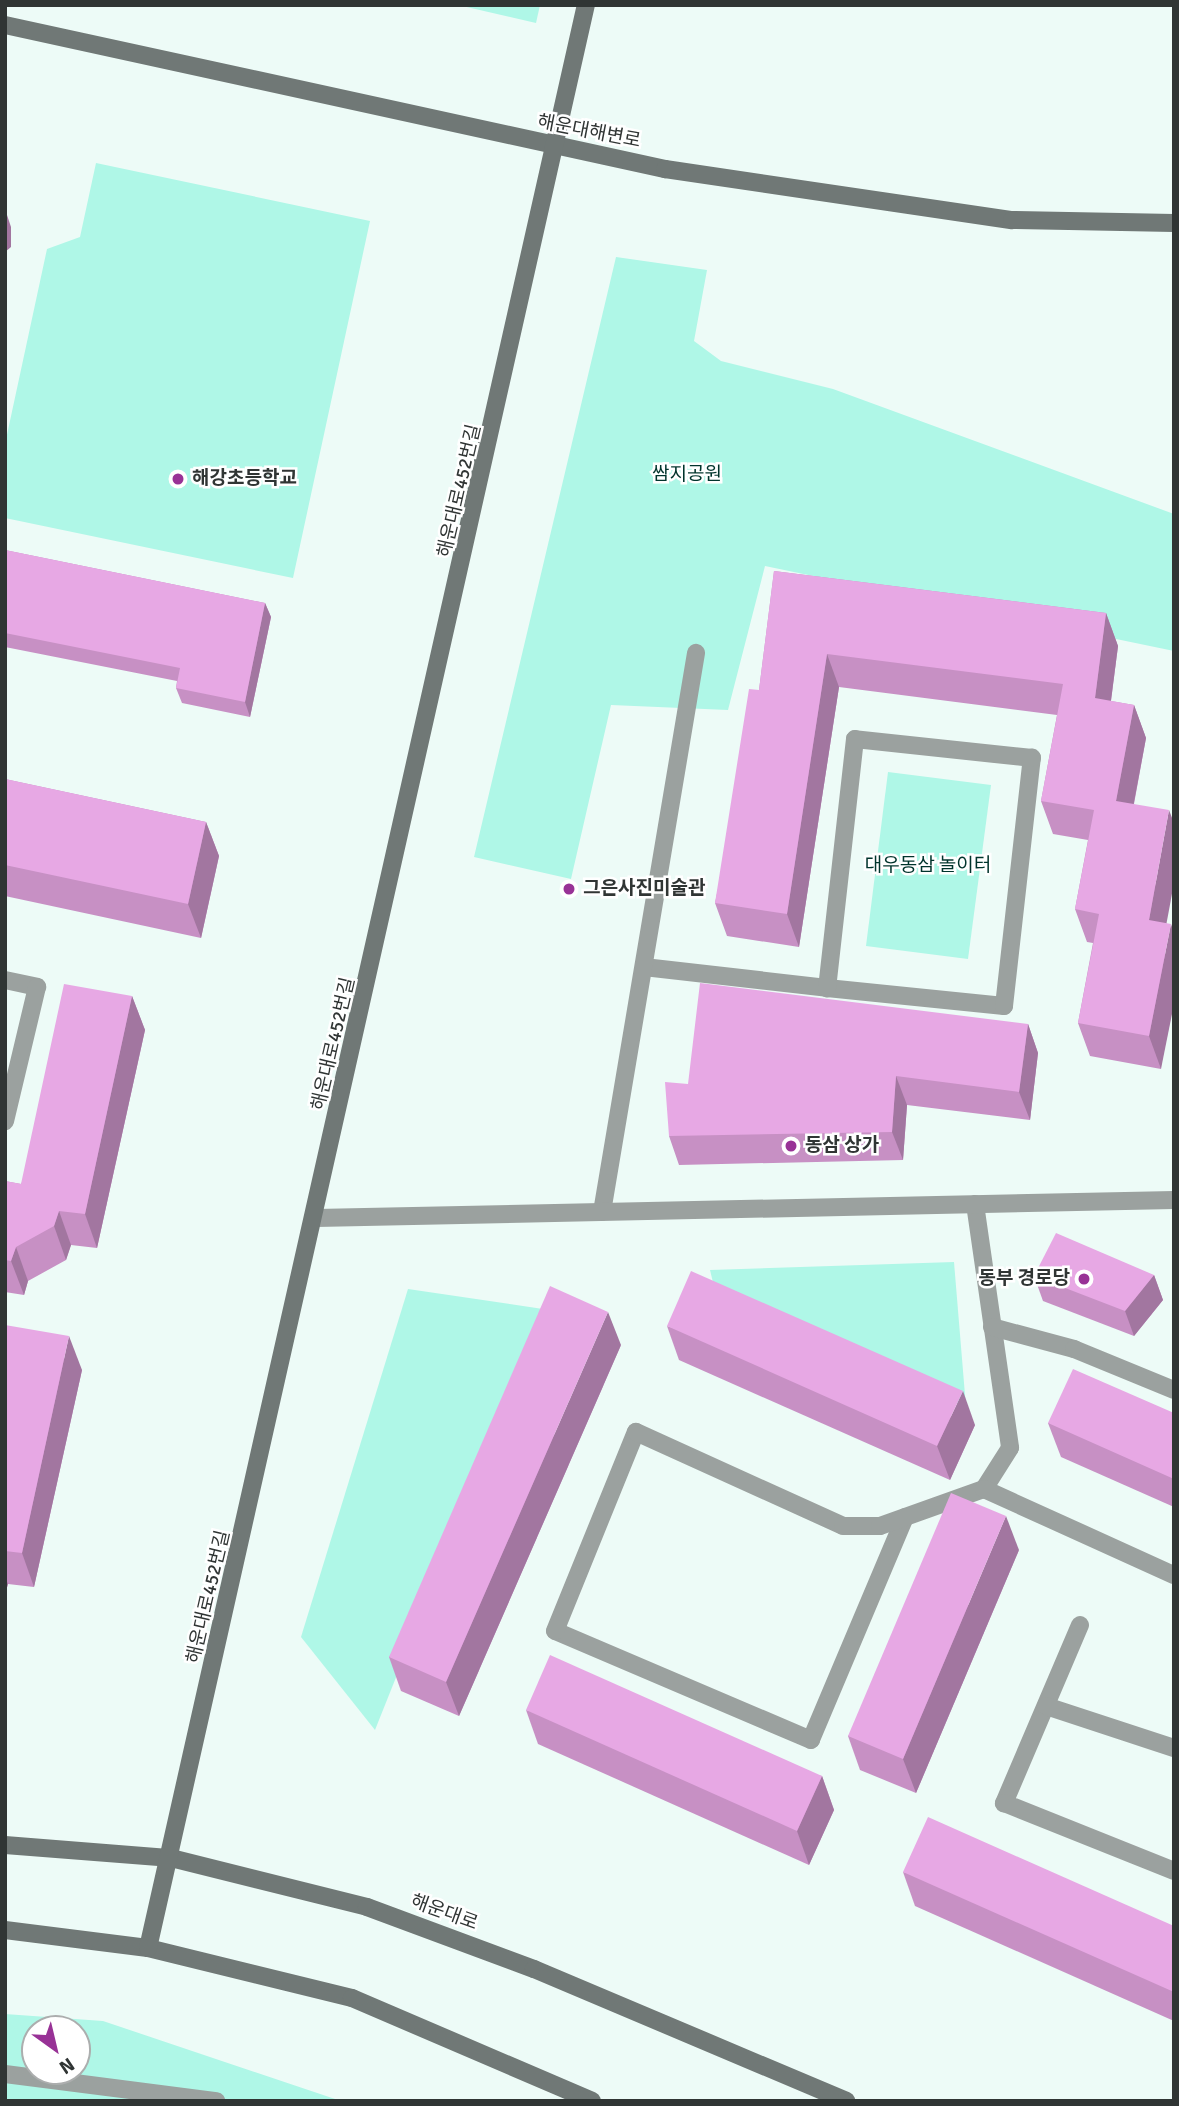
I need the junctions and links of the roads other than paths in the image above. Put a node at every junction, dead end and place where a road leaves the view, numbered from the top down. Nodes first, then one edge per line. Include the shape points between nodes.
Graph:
1 (586, 5) edge
2 (5, 25) edge
3 (558, 148) junction
4 (1174, 223) edge
5 (696, 653) dead end
6 (644, 967) junction
7 (5, 980) edge
8 (827, 988) junction
9 (5, 1121) edge
10 (1174, 1200) edge
11 (975, 1204) junction
12 (602, 1212) junction
13 (316, 1219) junction
14 (992, 1326) junction
15 (1174, 1390) edge
16 (984, 1489) junction
17 (905, 1517) dead end
18 (1174, 1575) edge
19 (1080, 1626) dead end
20 (1046, 1706) junction
21 (1174, 1748) edge
22 (5, 1845) edge
23 (172, 1858) junction
24 (1174, 1871) edge
25 (5, 1930) edge
26 (148, 1948) junction
27 (5, 2074) edge
28 (216, 2101) edge
29 (592, 2101) edge
30 (846, 2101) edge

1 - 3 main road, 해운대로452번길
2 - 3 main road, 해운대해변로
3 - 4 main road, 해운대해변로 via 1012,219
3 - 13 main road, 해운대로452번길
5 - 6 street
6 - 8 street
6 - 12 street
7 - 9 street via 37,987
8 - 8 street via 1004,1006 1032,758 855,738
10 - 11 street
11 - 12 street
11 - 14 street
12 - 13 street
13 - 23 main road, 해운대로452번길
14 - 15 street via 1074,1349
14 - 16 street via 1010,1448
16 - 17 street via 880,1526 843,1525 636,1432 555,1631 811,1740
16 - 18 street
19 - 20 street
20 - 21 street
20 - 24 street via 1004,1803
22 - 23 main road, 해운대로
23 - 26 main road, 해운대로452번길
23 - 30 main road, 해운대로 via 367,1907 534,1969
25 - 26 main road
26 - 29 main road via 352,1998
27 - 28 street

